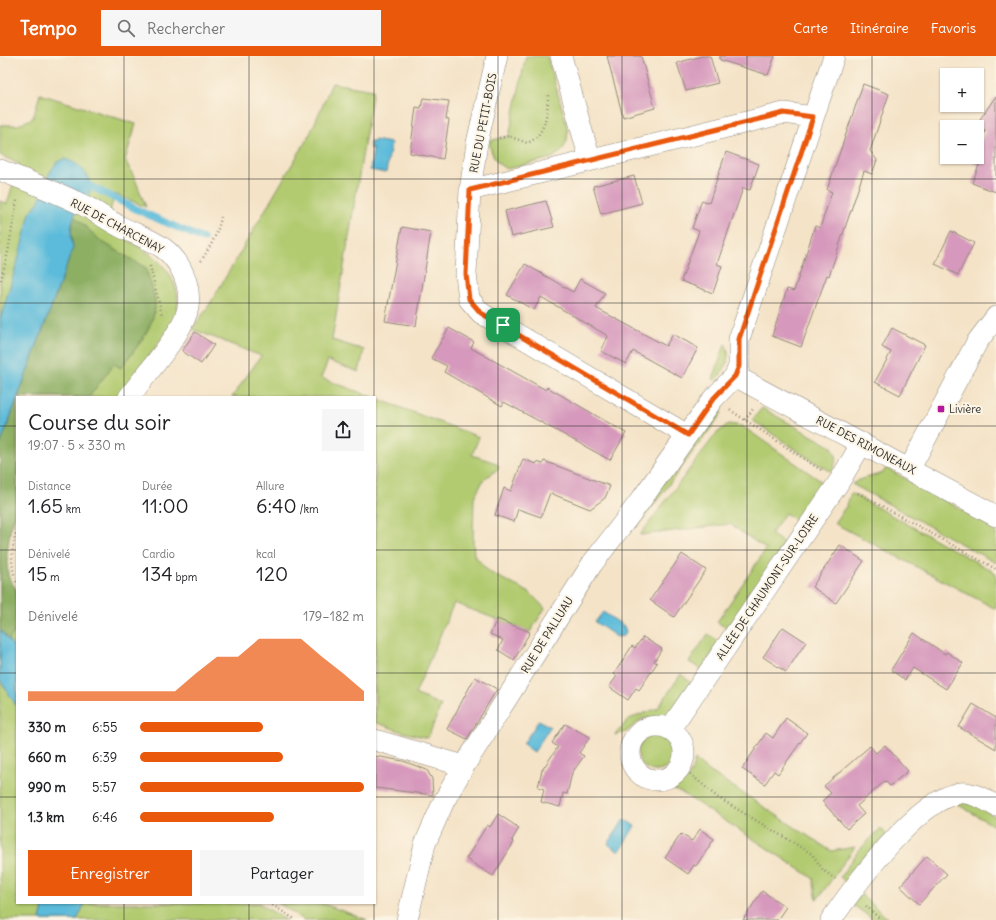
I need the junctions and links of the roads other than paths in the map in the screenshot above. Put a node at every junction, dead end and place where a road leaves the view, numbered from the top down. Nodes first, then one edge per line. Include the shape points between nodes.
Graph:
1 (497, 56) edge
2 (561, 56) edge
3 (834, 56) edge
4 (813, 117) junction
5 (590, 160) junction
6 (0, 170) edge
7 (470, 190) junction
8 (996, 317) edge
9 (735, 376) junction
10 (130, 396) edge
11 (688, 435) junction
12 (862, 443) junction
13 (910, 468) junction
14 (996, 516) edge
15 (670, 729) junction
16 (376, 740) edge
17 (464, 766) junction
18 (996, 806) edge
19 (407, 920) edge
20 (831, 920) edge

1 - 7 street, RUE DU PETIT-BOIS via 477,143
2 - 5 street
3 - 4 street
4 - 5 street via 784,113
4 - 9 street via 739,339 739,366
5 - 7 street
6 - 10 street, RUE DE CHARCENAY via 88,208 170,254 178,265 187,283 187,312 178,332
7 - 11 street, RUE DU PETIT-BOIS via 466,274 469,299 481,313
8 - 13 street via 977,342
9 - 11 street, RUE DE PALLUAU via 713,399
9 - 12 street, RUE DES RIMONEAUX
11 - 17 street, RUE DE PALLUAU via 592,564
12 - 13 street, RUE DES RIMONEAUX
12 - 15 street, ALLÉE DE CHAUMONT-SUR-LOIRE
13 - 14 street, RUE DES RIMONEAUX
15 - 15 street via 676,734 684,750 681,766 669,778 660,780 652,780 637,772 630,757 632,740 641,731 653,726
16 - 17 street
17 - 19 street, RUE DE PALLUAU via 425,844
18 - 20 street via 982,798 961,792 934,802 864,873

